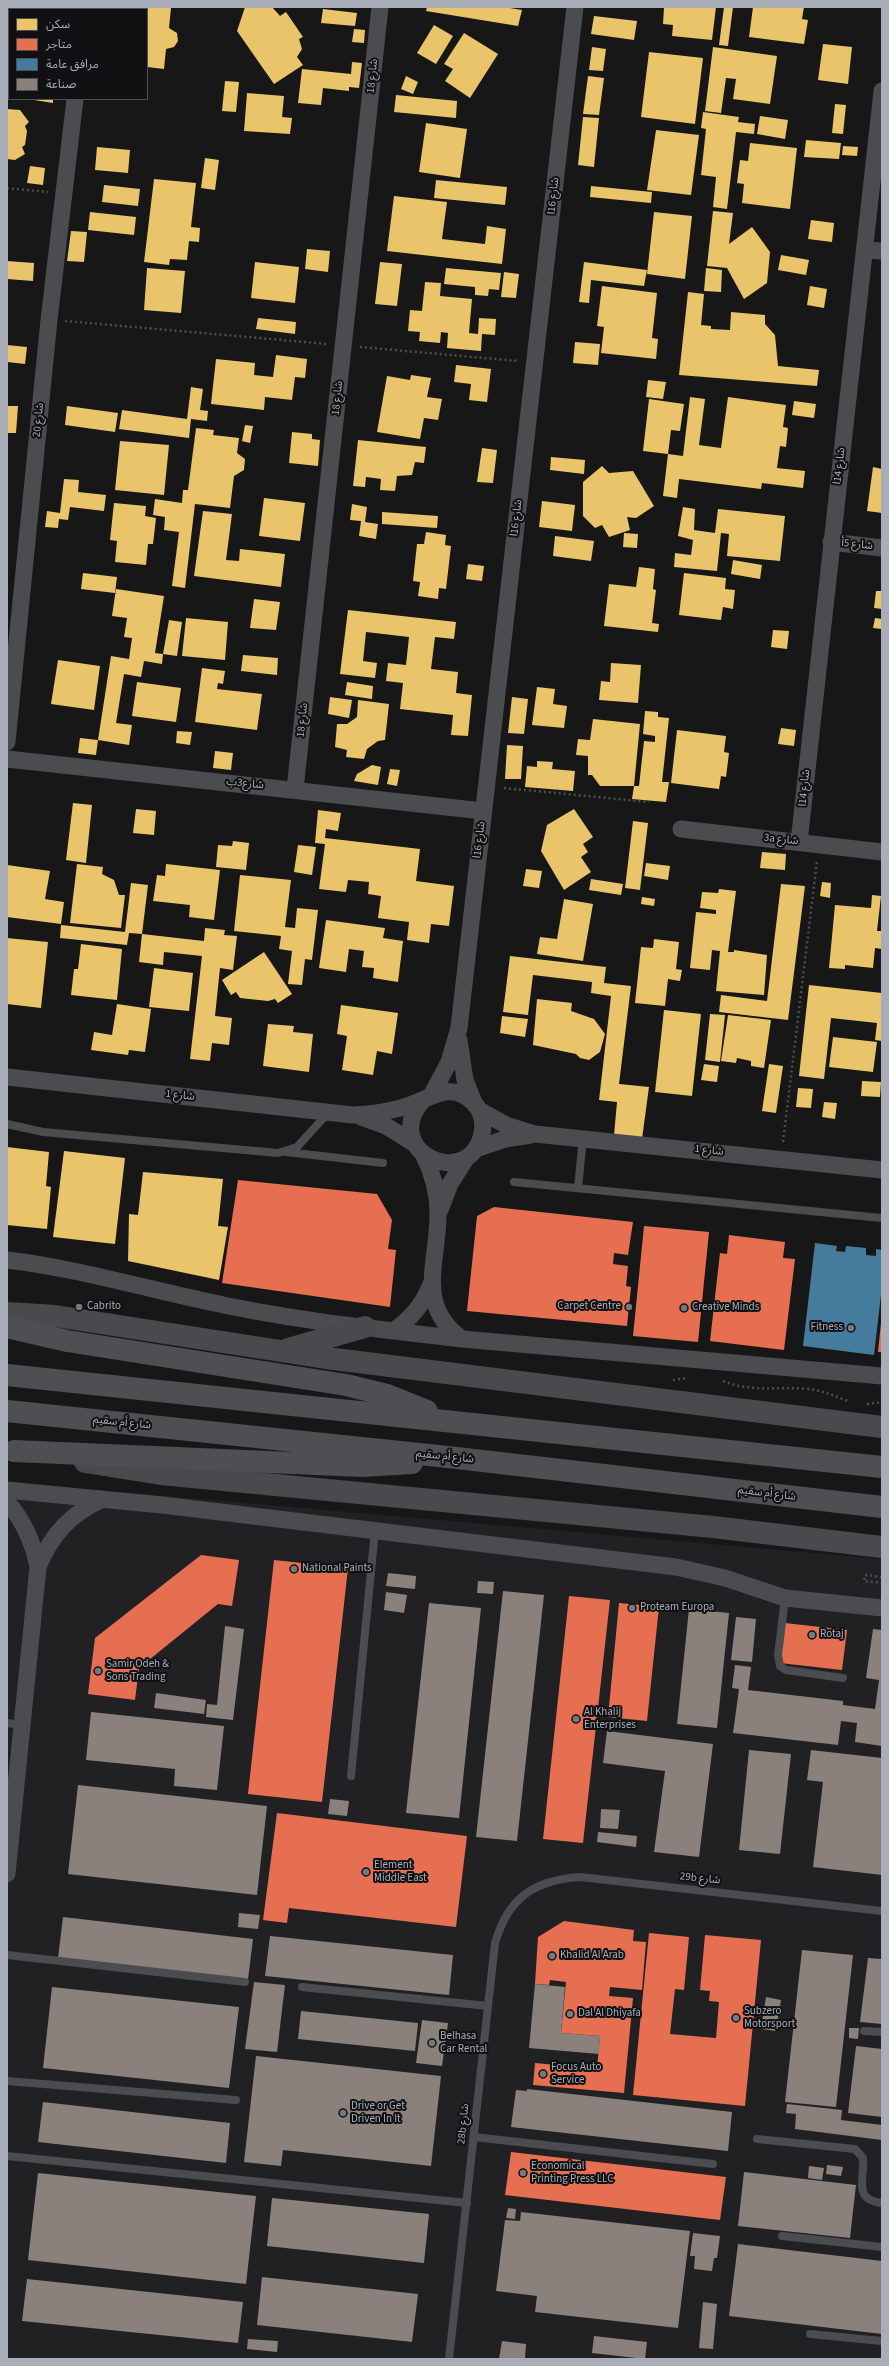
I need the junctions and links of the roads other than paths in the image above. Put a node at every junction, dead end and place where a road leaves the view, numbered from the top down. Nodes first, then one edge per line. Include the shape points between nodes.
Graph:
1 (380, 7) edge
2 (575, 7) edge
3 (882, 91) edge
4 (75, 100) edge
5 (865, 250) junction
6 (882, 252) edge
7 (831, 542) junction
8 (882, 548) edge
9 (7, 742) edge
10 (7, 759) edge
11 (295, 789) junction
12 (484, 811) junction
13 (680, 829) dead end
14 (799, 842) junction
15 (882, 852) edge
16 (458, 1028) junction
17 (7, 1077) edge
18 (428, 1097) junction
19 (477, 1107) junction
20 (328, 1113) junction
21 (353, 1115) junction
22 (7, 1124) edge
23 (535, 1134) junction
24 (584, 1139) junction
25 (419, 1149) junction
26 (285, 1152) junction
27 (471, 1153) junction
28 (383, 1163) dead end
29 (882, 1170) edge
30 (514, 1182) dead end
31 (578, 1187) junction
32 (438, 1214) junction
33 (882, 1218) edge
34 (7, 1260) edge
35 (431, 1284) junction
36 (7, 1313) edge
37 (7, 1327) edge
38 (366, 1327) junction
39 (393, 1331) junction
40 (462, 1339) junction
41 (281, 1351) junction
42 (7, 1375) edge
43 (882, 1376) edge
44 (7, 1411) edge
45 (445, 1420) junction
46 (882, 1427) edge
47 (10, 1450) edge
48 (448, 1457) junction
49 (882, 1467) edge
50 (7, 1490) edge
51 (103, 1499) junction
52 (7, 1502) edge
53 (882, 1507) edge
54 (375, 1530) junction
55 (882, 1547) edge
56 (38, 1567) junction
57 (785, 1598) junction
58 (882, 1608) edge
59 (843, 1678) dead end
60 (14, 1724) edge
61 (351, 1776) dead end
62 (7, 1874) edge
63 (520, 1898) joint
64 (882, 1911) edge
65 (7, 1955) edge
66 (245, 1982) dead end
67 (302, 1987) dead end
68 (488, 2006) junction
69 (864, 2030) dead end
70 (882, 2032) edge
71 (7, 2081) edge
72 (236, 2100) dead end
73 (474, 2137) junction
74 (757, 2139) dead end
75 (7, 2156) edge
76 (713, 2164) dead end
77 (467, 2203) junction
78 (882, 2204) edge
79 (782, 2236) dead end
80 (882, 2247) edge
81 (810, 2334) dead end
82 (882, 2341) edge
83 (449, 2359) edge

1 - 11 street, شارع 18
2 - 12 street, شارع 16ا
3 - 5 street, شارع 14ا
4 - 9 street, شارع 20 via 49,320
5 - 6 street
5 - 7 street, شارع 14ا
7 - 8 street, شارع 5أ
7 - 14 street, شارع 14ا
10 - 11 street, شارع3ب
11 - 12 street, شارع3ب
12 - 16 street, شارع 16ا
13 - 14 street, 3a شارع
14 - 15 street, 3a شارع
16 - 18 street, شارع 16ا via 445,1074
16 - 19 street, شارع 16ا via 462,1066
17 - 20 street, شارع 1
18 - 19 street via 444,1091 455,1092 466,1097
18 - 21 street, شارع 1 via 390,1111
18 - 25 street via 413,1115 411,1130
19 - 23 street, شارع 1 via 506,1125
19 - 27 street via 483,1130
20 - 21 street, شارع 1
20 - 26 lane via 301,1143
21 - 25 street, شارع 1 via 386,1126
22 - 26 lane via 43,1132
23 - 24 street, شارع 1
23 - 27 street, شارع 1 via 505,1139
24 - 29 street, شارع 1
24 - 31 lane
25 - 27 street via 432,1160 444,1163 456,1162
25 - 32 street via 436,1189
26 - 28 lane
27 - 32 street via 450,1184
30 - 31 lane
31 - 33 lane
32 - 35 street
34 - 38 street via 101,1275 233,1307
35 - 39 street via 420,1306
35 - 40 street via 442,1319
36 - 41 main road via 56,1316
37 - 45 main road via 67,1341 353,1387 387,1395
38 - 39 street
38 - 41 main road
39 - 40 street
40 - 43 street
41 - 46 main road
42 - 45 main road
44 - 48 main road, شارع أم سقيم
45 - 49 main road
47 - 48 main road via 362,1466 391,1465
47 - 55 main road via 161,1474 697,1526
48 - 53 main road, شارع أم سقيم
50 - 51 street
51 - 54 street
51 - 56 street via 90,1504 68,1521 50,1542
52 - 56 street via 30,1537
54 - 57 street via 676,1567 725,1578
54 - 61 lane
56 - 60 street
57 - 58 street
57 - 59 lane via 778,1655 780,1666 786,1670
60 - 62 street
63 - 64 lane, 29b شارع via 537,1886 557,1878 580,1877
63 - 68 lane, 28b شارع via 508,1912 499,1929
65 - 66 lane
67 - 68 lane
68 - 73 lane, 28b شارع
69 - 70 lane
71 - 72 lane
73 - 76 lane
73 - 77 lane, 28b شارع
74 - 78 lane via 855,2149 863,2158 864,2196
75 - 77 lane
77 - 83 lane, 28b شارع
79 - 80 lane
81 - 82 lane

